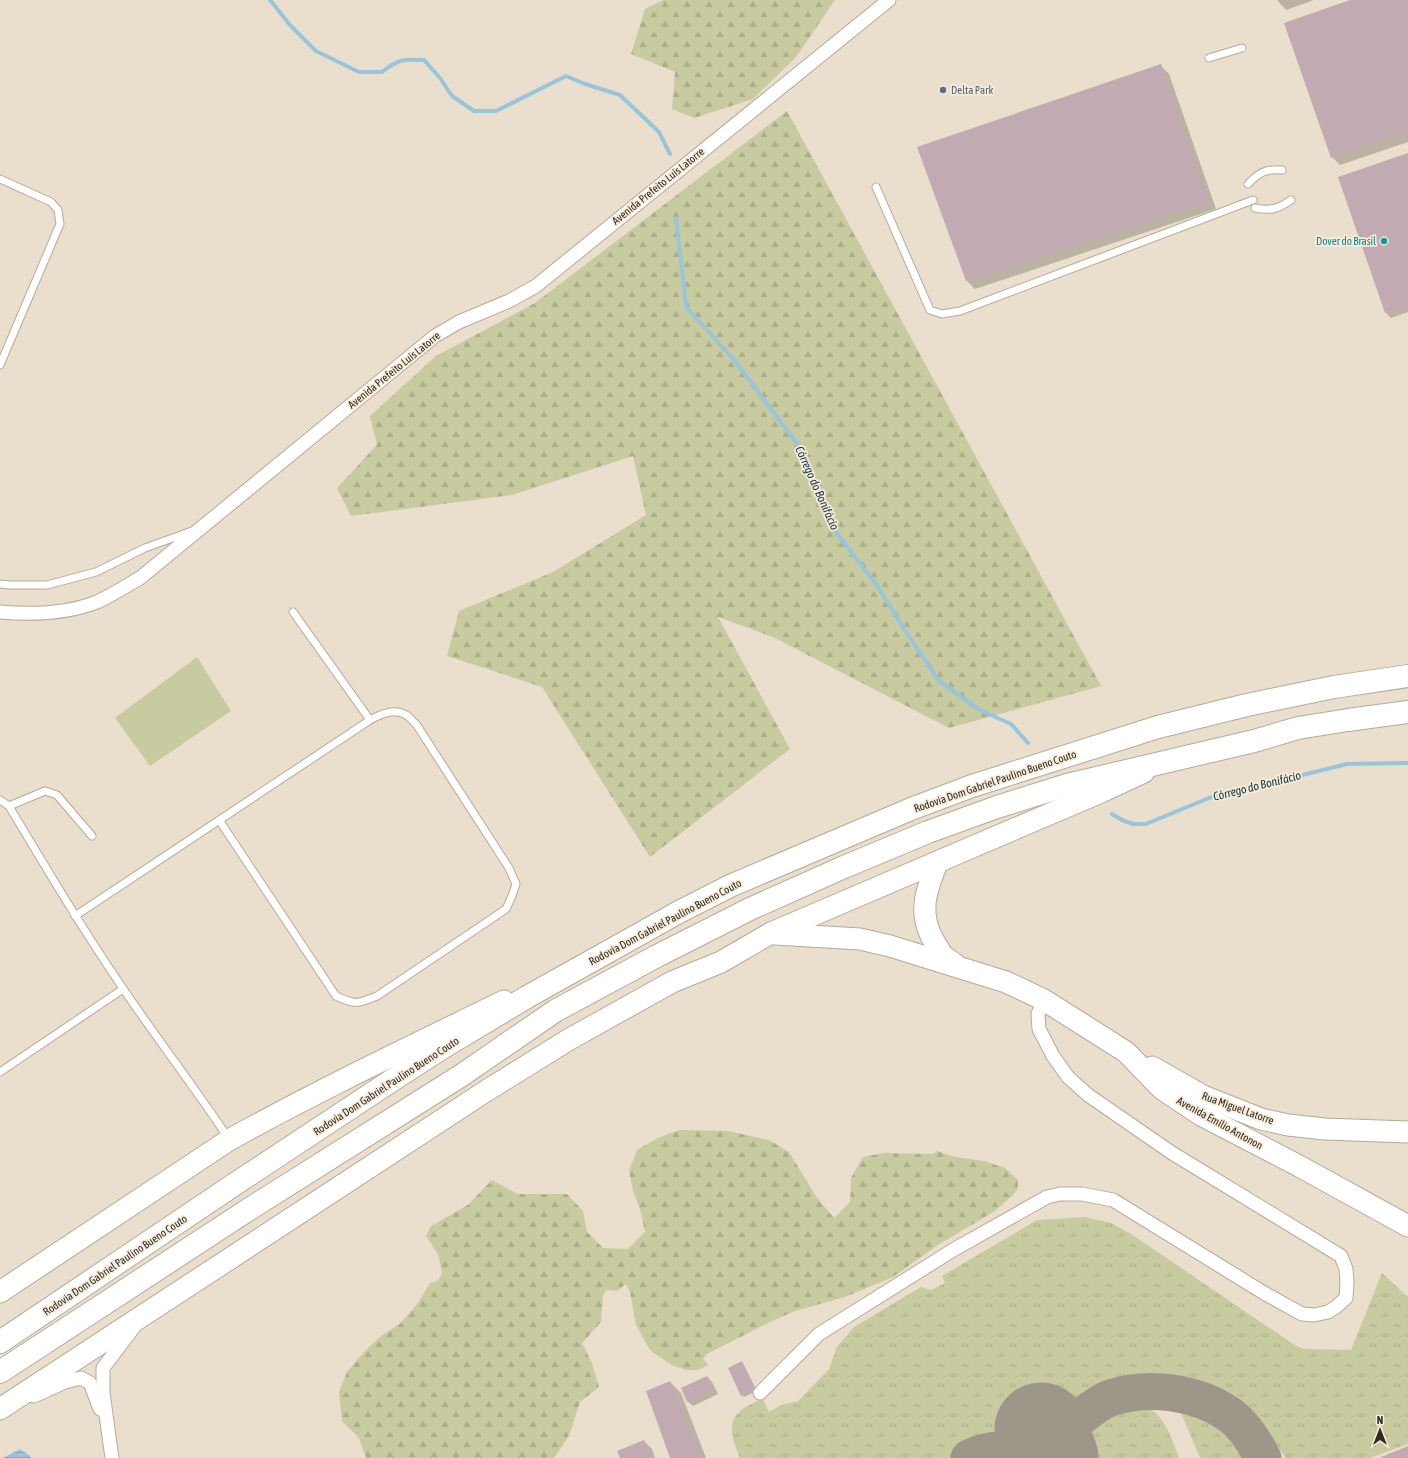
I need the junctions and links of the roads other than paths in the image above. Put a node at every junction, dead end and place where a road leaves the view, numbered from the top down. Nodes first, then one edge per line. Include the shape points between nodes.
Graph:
1 (889, 0) edge
2 (1242, 48) dead end
3 (1209, 58) dead end
4 (1282, 170) dead end
5 (0, 179) edge
6 (1248, 184) dead end
7 (876, 187) dead end
8 (1253, 200) dead end
9 (1291, 200) dead end
10 (1255, 208) dead end
11 (0, 365) edge
12 (203, 527) junction
13 (0, 584) edge
14 (0, 612) edge
15 (293, 612) dead end
16 (1408, 661) edge
17 (1408, 676) edge
18 (1408, 712) edge
19 (370, 720) junction
20 (1164, 762) junction
21 (972, 786) junction
22 (0, 800) edge
23 (9, 806) junction
24 (219, 820) junction
25 (92, 836) dead end
26 (937, 863) junction
27 (75, 916) junction
28 (771, 933) junction
29 (610, 950) junction
30 (956, 966) junction
31 (123, 989) junction
32 (1044, 1000) junction
33 (1126, 1052) junction
34 (0, 1072) edge
35 (1408, 1132) edge
36 (229, 1140) junction
37 (1408, 1226) edge
38 (0, 1292) edge
39 (145, 1314) junction
40 (0, 1342) edge
41 (0, 1372) edge
42 (760, 1393) dead end
43 (0, 1410) edge
44 (108, 1431) junction
45 (112, 1458) edge

1 - 12 street, Avenida Prefeito Luís Latorre via 536,286 435,336
2 - 3 lane
4 - 6 lane via 1270,169 1256,175
5 - 11 lane via 51,202 58,210 60,224
7 - 8 lane via 930,310 942,314 960,311
9 - 10 lane via 1281,207 1269,210
12 - 13 lane via 145,548 96,572 48,584
12 - 14 street, Avenida Prefeito Luís Latorre via 140,578 96,602 47,614
15 - 19 lane
16 - 21 highway via 1323,676 1150,719 1051,754
17 - 21 highway, Rodovia Dom Gabriel Paulino Bueno Couto via 1334,687 1158,727
18 - 20 highway via 1298,728
19 - 24 lane
19 - 24 lane via 393,712 406,715 416,724 509,868 516,884 506,909 377,996 361,1003 349,1002 336,996
20 - 26 main road
20 - 41 highway via 1067,785 928,832 757,906 657,956 555,1011 462,1075 251,1208
21 - 29 highway, Rodovia Dom Gabriel Paulino Bueno Couto via 911,809 730,886
22 - 23 lane
23 - 25 lane via 45,791 57,795
23 - 27 lane
24 - 27 lane
26 - 28 main road
26 - 30 main road via 925,899 924,912 931,937 941,953
27 - 31 lane
28 - 30 main road, Avenida Emílio Antonon via 860,939
28 - 39 main road via 721,962 672,982 568,1040
29 - 36 main road via 360,1072
29 - 40 highway, Rodovia Dom Gabriel Paulino Bueno Couto via 527,997 397,1077
30 - 32 main road, Avenida Emílio Antonon via 1006,982
31 - 34 lane
31 - 36 lane
32 - 33 main road, Avenida Emílio Antonon
32 - 42 street via 1038,1014 1039,1029 1053,1056 1068,1076 1088,1095 1172,1153 1341,1256 1346,1269 1346,1298 1328,1312 1302,1314 1113,1200 1082,1194 1060,1194 1047,1197 954,1250 819,1334
33 - 35 main road, Rua Miguel Latorre via 1203,1096 1261,1119 1325,1129
33 - 37 main road, Avenida Emílio Antonon via 1162,1089 1201,1114
36 - 38 main road
39 - 43 main road
39 - 44 street via 103,1368
43 - 44 street via 65,1382 81,1378 90,1384
44 - 45 street

